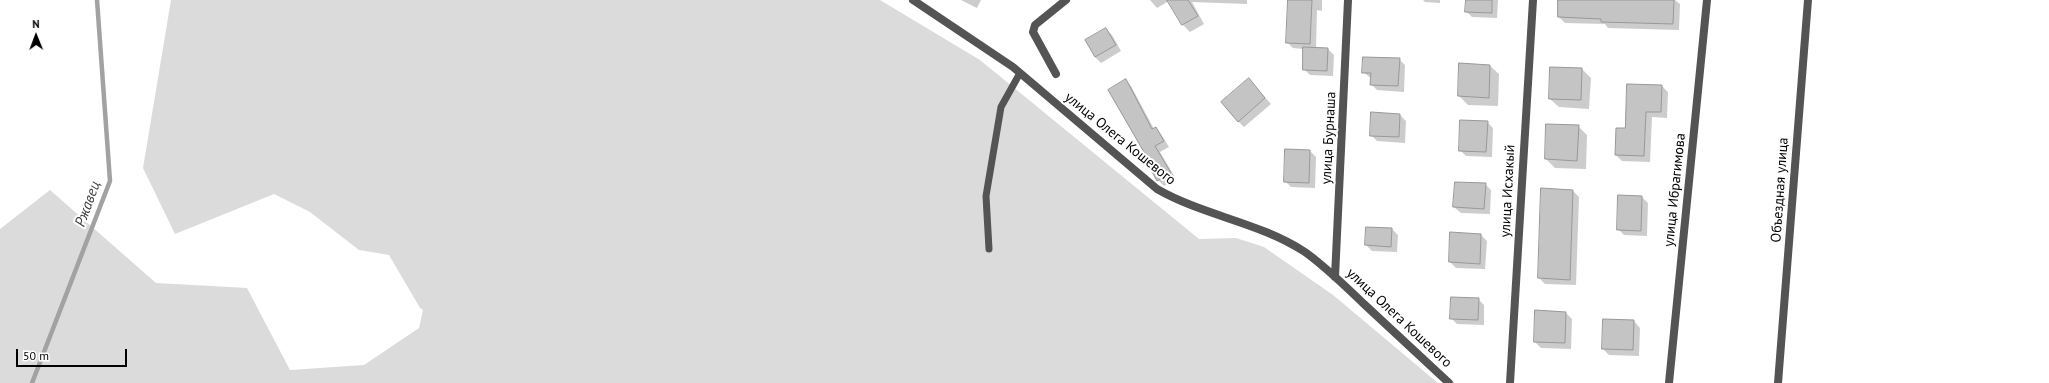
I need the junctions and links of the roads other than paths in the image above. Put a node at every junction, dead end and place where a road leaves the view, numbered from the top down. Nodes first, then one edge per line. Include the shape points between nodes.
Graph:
1 (912, 0) edge
2 (1066, 0) edge
3 (1348, 0) edge
4 (1532, 0) edge
5 (1707, 0) edge
6 (1808, 0) edge
7 (1020, 73) junction
8 (1056, 74) dead end
9 (989, 249) dead end
10 (1335, 277) junction
11 (1449, 383) edge
12 (1510, 383) edge
13 (1669, 383) edge
14 (1778, 383) edge

1 - 7 street, улица Олега Кошевого
2 - 8 street via 1035,24 1033,32
3 - 10 street, улица Бурнаша
4 - 12 street, улица Исхакый
5 - 13 street, улица Ибрагимова
6 - 14 street, Объездная улица
7 - 9 lane via 1001,107 986,196
7 - 10 street, улица Олега Кошевого via 1157,189 1179,202 1268,233 1305,252
10 - 11 street, улица Олега Кошевого

